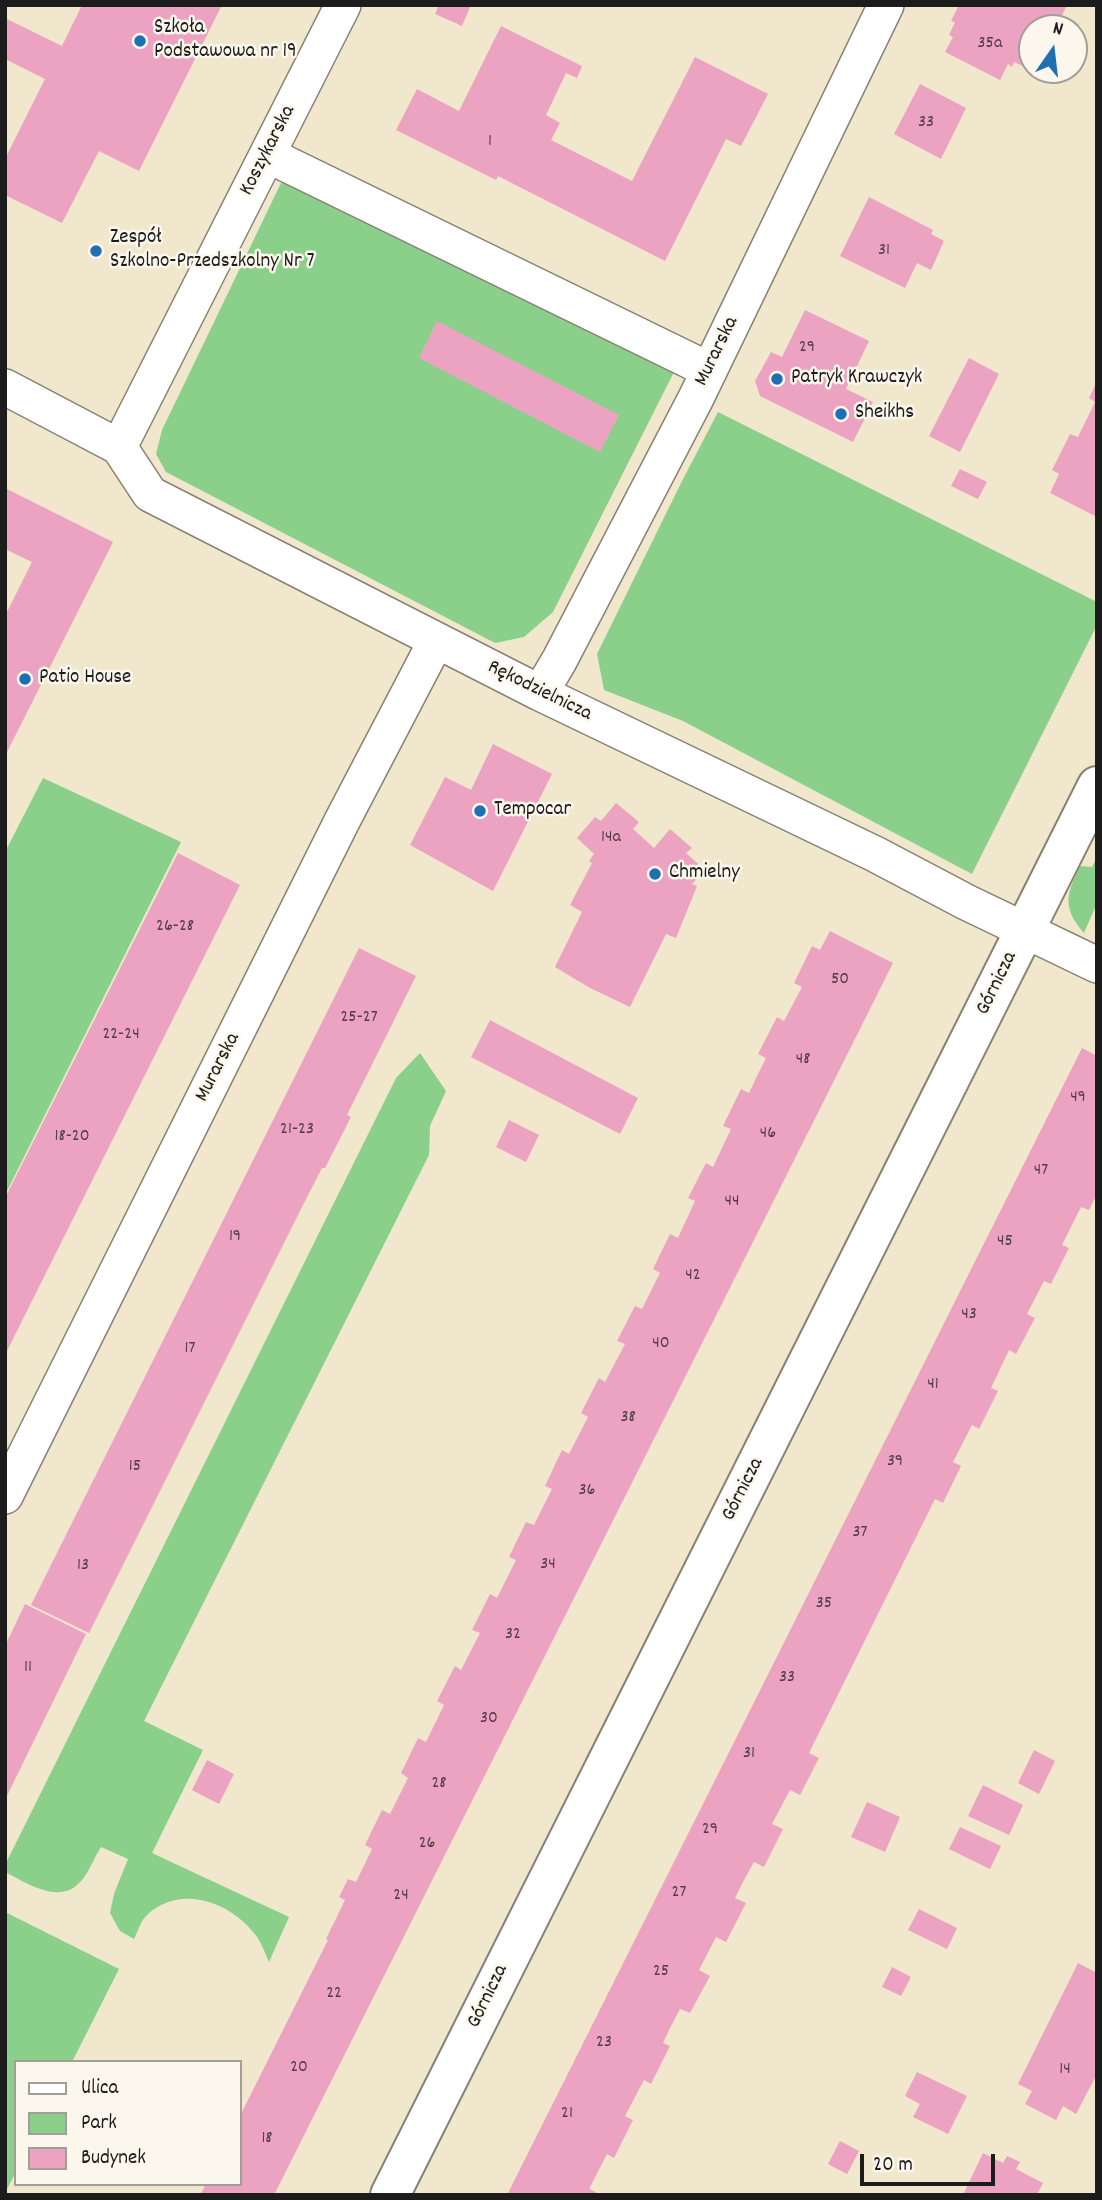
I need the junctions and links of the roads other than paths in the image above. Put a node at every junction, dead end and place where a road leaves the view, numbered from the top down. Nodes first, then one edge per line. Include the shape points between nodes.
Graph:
1 (343, 5) edge
2 (886, 5) edge
3 (268, 155) junction
4 (709, 370) junction
5 (5, 387) edge
6 (119, 447) junction
7 (436, 641) junction
8 (540, 693) junction
9 (1097, 786) edge
10 (1025, 930) junction
11 (1097, 965) edge
12 (5, 1496) edge
13 (390, 2195) edge

1 - 3 street, Koszykarska
2 - 4 street, Murarska
3 - 4 street
3 - 6 street, Koszykarska
4 - 8 street, Murarska
5 - 6 street, Rękodzielnicza
6 - 7 street, Rękodzielnicza via 150,494
7 - 8 street, Rękodzielnicza
7 - 12 street, Murarska
8 - 10 street, Rękodzielnicza
9 - 10 street, Górnicza
10 - 11 street, Rękodzielnicza
10 - 13 street, Górnicza

